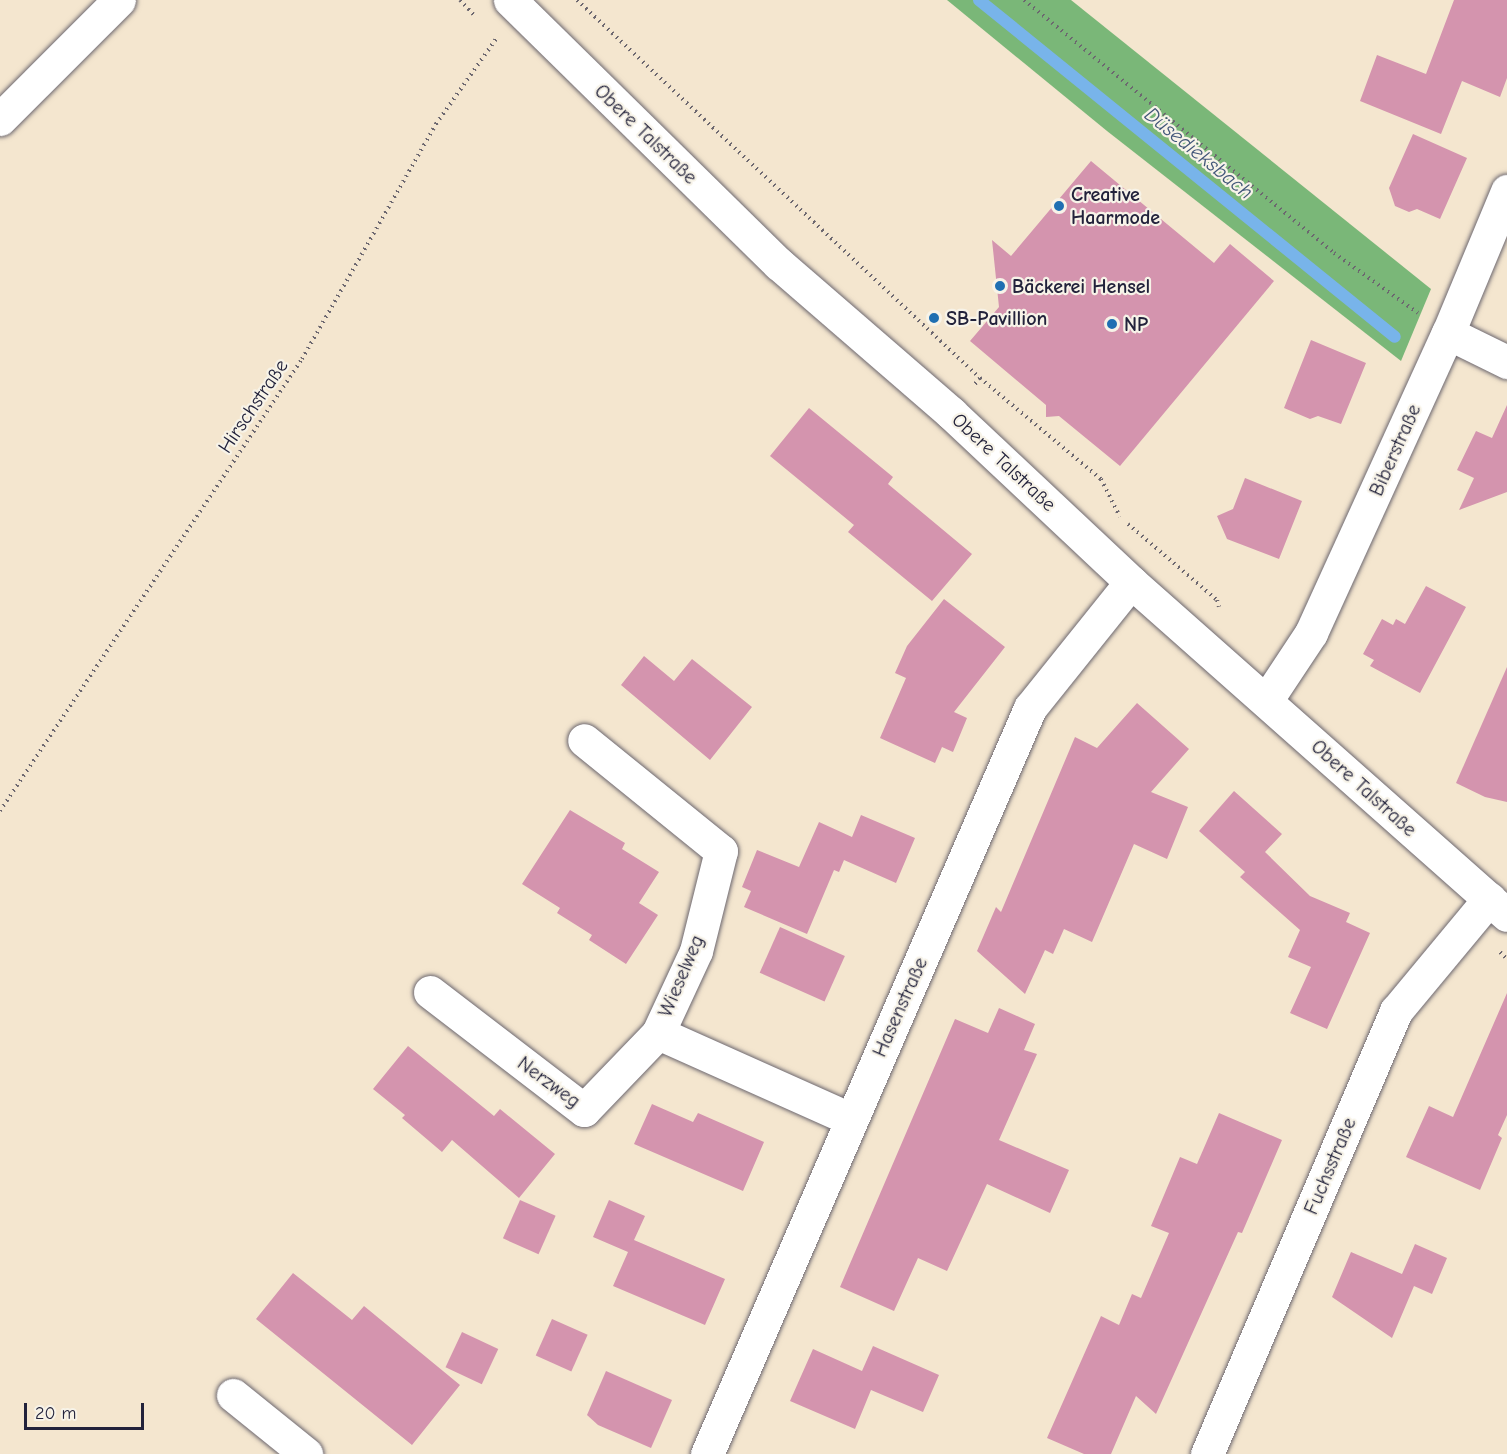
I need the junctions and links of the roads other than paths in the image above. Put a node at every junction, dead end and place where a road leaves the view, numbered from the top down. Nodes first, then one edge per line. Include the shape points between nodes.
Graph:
1 (119, 0) edge
2 (516, 7) edge
3 (0, 119) edge
4 (1507, 191) edge
5 (1448, 333) junction
6 (1507, 362) edge
7 (1131, 582) junction
8 (1266, 701) junction
9 (584, 740) dead end
10 (1498, 907) edge
11 (430, 992) dead end
12 (658, 1033) junction
13 (850, 1119) junction
14 (233, 1395) dead end
15 (306, 1454) edge
16 (707, 1454) edge
17 (1207, 1454) edge

1 - 3 street
2 - 7 street, Obere Talstraße via 779,264 951,413
4 - 5 street, Biberstraße
5 - 6 street
5 - 8 street, Biberstraße via 1311,633
7 - 8 street, Obere Talstraße
7 - 13 street, Hasenstraße via 1030,708
8 - 10 street, Obere Talstraße
9 - 12 street, Wieselweg via 721,851 696,951
10 - 17 street, Fuchsstraße via 1396,1011
11 - 12 street, Nerzweg via 585,1110
12 - 13 street, Wieselweg
13 - 16 street, Hasenstraße
14 - 15 street

